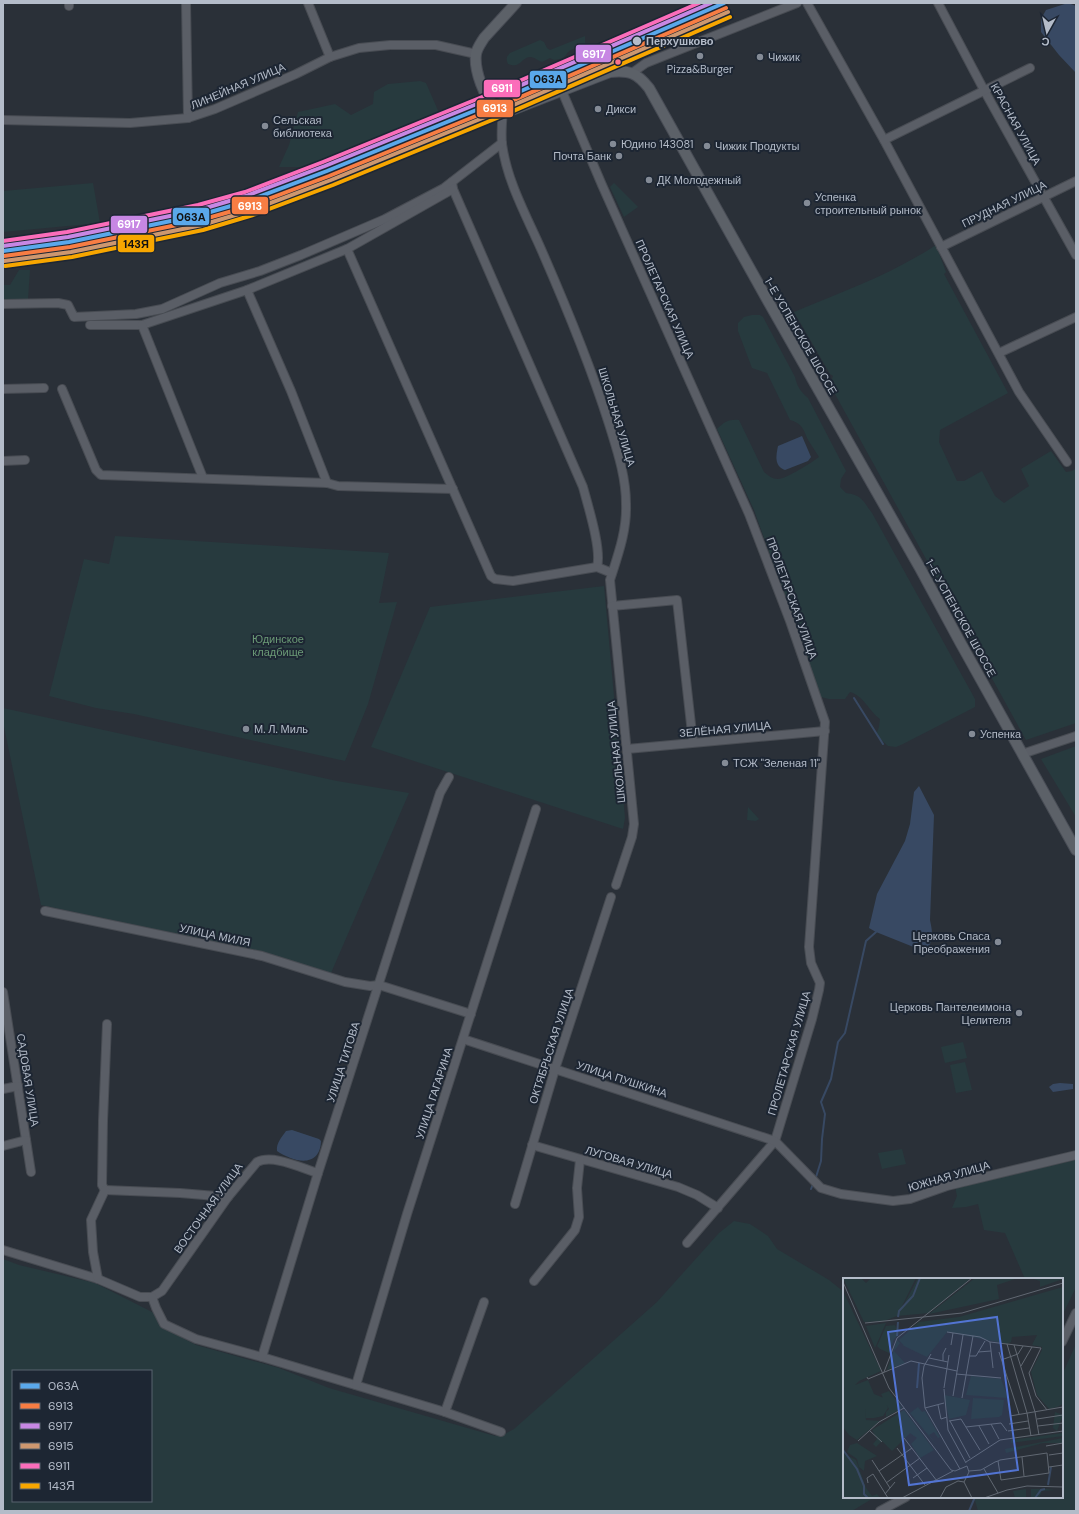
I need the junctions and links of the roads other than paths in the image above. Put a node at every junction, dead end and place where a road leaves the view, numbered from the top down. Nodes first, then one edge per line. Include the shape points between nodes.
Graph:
1 (186, 3) edge
2 (308, 3) edge
3 (516, 3) edge
4 (797, 3) edge
5 (807, 3) edge
6 (938, 3) edge
7 (476, 54) junction
8 (330, 57) junction
9 (1030, 68) dead end
10 (632, 73) junction
11 (984, 90) junction
12 (562, 91) junction
13 (502, 110) junction
14 (188, 118) junction
15 (3, 120) edge
16 (884, 140) junction
17 (502, 143) junction
18 (1076, 181) edge
19 (453, 186) junction
20 (1043, 196) junction
21 (941, 247) junction
22 (347, 249) junction
23 (1076, 255) edge
24 (247, 290) junction
25 (3, 304) edge
26 (1076, 317) edge
27 (90, 325) dead end
28 (142, 325) junction
29 (999, 352) junction
30 (44, 388) dead end
31 (3, 389) edge
32 (62, 389) dead end
33 (25, 460) dead end
34 (3, 461) edge
35 (1067, 462) dead end
36 (203, 478) junction
37 (328, 484) junction
38 (453, 489) junction
39 (597, 567) junction
40 (612, 573) junction
41 (612, 606) junction
42 (825, 731) junction
43 (1076, 736) edge
44 (693, 742) junction
45 (627, 749) junction
46 (1022, 754) junction
47 (449, 777) dead end
48 (536, 809) dead end
49 (1076, 850) edge
50 (616, 886) dead end
51 (611, 897) dead end
52 (45, 911) dead end
53 (379, 985) junction
54 (3, 992) edge
55 (470, 1014) junction
56 (107, 1024) dead end
57 (463, 1039) junction
58 (555, 1069) junction
59 (18, 1086) junction
60 (3, 1089) edge
61 (26, 1140) junction
62 (775, 1141) junction
63 (532, 1145) junction
64 (3, 1146) edge
65 (1076, 1155) edge
66 (580, 1160) junction
67 (31, 1172) dead end
68 (318, 1173) junction
69 (105, 1190) junction
70 (228, 1197) junction
71 (515, 1204) dead end
72 (718, 1208) junction
73 (687, 1243) dead end
74 (3, 1250) edge
75 (98, 1279) junction
76 (534, 1281) dead end
77 (152, 1296) junction
78 (484, 1302) dead end
79 (1076, 1313) edge
80 (1063, 1340) edge
81 (262, 1357) junction
82 (356, 1385) junction
83 (445, 1412) junction
84 (501, 1432) dead end
85 (904, 1498) edge
86 (880, 1511) edge

1 - 14 street
2 - 8 street
3 - 7 main road via 484,38
4 - 10 street via 646,63
5 - 16 street
6 - 11 street, КРАСНАЯ УЛИЦА
7 - 8 street, ЛИНЕЙНАЯ УЛИЦА via 436,45 390,45 359,48
7 - 13 main road via 478,77 491,104
8 - 14 street, ЛИНЕЙНАЯ УЛИЦА via 223,106
9 - 11 street
10 - 12 main road via 610,72
10 - 46 main road, 1-Е УСПЕНСКОЕ ШОССЕ via 643,80 649,88
11 - 16 street
11 - 20 street, КРАСНАЯ УЛИЦА
12 - 13 main road via 512,110
12 - 42 street, ПРОЛЕТАРСКАЯ УЛИЦА via 749,514 790,621 825,722
13 - 17 street, ШКОЛЬНАЯ УЛИЦА
14 - 15 street, ЛИНЕЙНАЯ УЛИЦА via 130,123
16 - 21 street
17 - 19 street
17 - 40 street, ШКОЛЬНАЯ УЛИЦА via 510,178 570,317 602,400 620,459 625,483 625,526 622,545
18 - 20 street, ПРУДНАЯ УЛИЦА
19 - 22 street
19 - 25 street via 385,219 162,309 136,314 74,317 68,305 58,303
19 - 39 street via 583,487 593,523 599,561
20 - 21 street, ПРУДНАЯ УЛИЦА
20 - 23 street, КРАСНАЯ УЛИЦА
21 - 29 street
22 - 24 street
22 - 38 street
24 - 28 street
24 - 37 street
26 - 29 street
27 - 28 street
28 - 36 street
29 - 35 street via 1019,392
30 - 31 street
32 - 36 street via 96,470 101,475
33 - 34 street
36 - 37 street
37 - 38 street
38 - 39 street via 491,576 495,579 513,581
39 - 40 street
40 - 41 street, ШКОЛЬНАЯ УЛИЦА
41 - 44 street via 677,600
41 - 45 street, ШКОЛЬНАЯ УЛИЦА
42 - 44 street, ЗЕЛЁНАЯ УЛИЦА
42 - 62 street, ПРОЛЕТАРСКАЯ УЛИЦА via 809,947 811,963 820,983 812,1019
43 - 46 street
44 - 45 street, ЗЕЛЁНАЯ УЛИЦА
45 - 50 street, ШКОЛЬНАЯ УЛИЦА via 634,824
46 - 49 main road, 1-Е УСПЕНСКОЕ ШОССЕ
47 - 53 street, УЛИЦА ТИТОВА via 440,793
48 - 55 street, УЛИЦА ГАГАРИНА
51 - 58 street, ОКТЯБРЬСКАЯ УЛИЦА
52 - 53 street, УЛИЦА МИЛЯ via 262,956 345,982
53 - 55 street
53 - 68 street, УЛИЦА ТИТОВА
54 - 59 street, САДОВАЯ УЛИЦА
55 - 57 street, УЛИЦА ГАГАРИНА
56 - 69 street via 102,1185
57 - 58 street, УЛИЦА ПУШКИНА
57 - 82 street, УЛИЦА ГАГАРИНА
58 - 62 street, УЛИЦА ПУШКИНА
58 - 63 street, ОКТЯБРЬСКАЯ УЛИЦА
59 - 60 street
59 - 61 street, САДОВАЯ УЛИЦА
61 - 64 street
61 - 67 street, САДОВАЯ УЛИЦА
62 - 65 street, ЮЖНАЯ УЛИЦА via 821,1188 841,1194 893,1200 910,1199 947,1186
62 - 72 street
63 - 66 street, ЛУГОВАЯ УЛИЦА
63 - 71 street, ОКТЯБРЬСКАЯ УЛИЦА
66 - 72 street, ЛУГОВАЯ УЛИЦА via 678,1187
66 - 76 street via 577,1188 579,1217 575,1230
68 - 70 street, ВОСТОЧНАЯ УЛИЦА via 273,1159 263,1159 251,1168
68 - 81 street, УЛИЦА ТИТОВА
69 - 70 street
69 - 75 street via 91,1220
70 - 77 street, ВОСТОЧНАЯ УЛИЦА via 162,1291
72 - 73 street
74 - 75 street
75 - 77 street via 140,1297
77 - 81 street via 164,1324 196,1339
78 - 83 street
79 - 80 street
81 - 82 street
82 - 83 street
83 - 84 street
85 - 86 street

